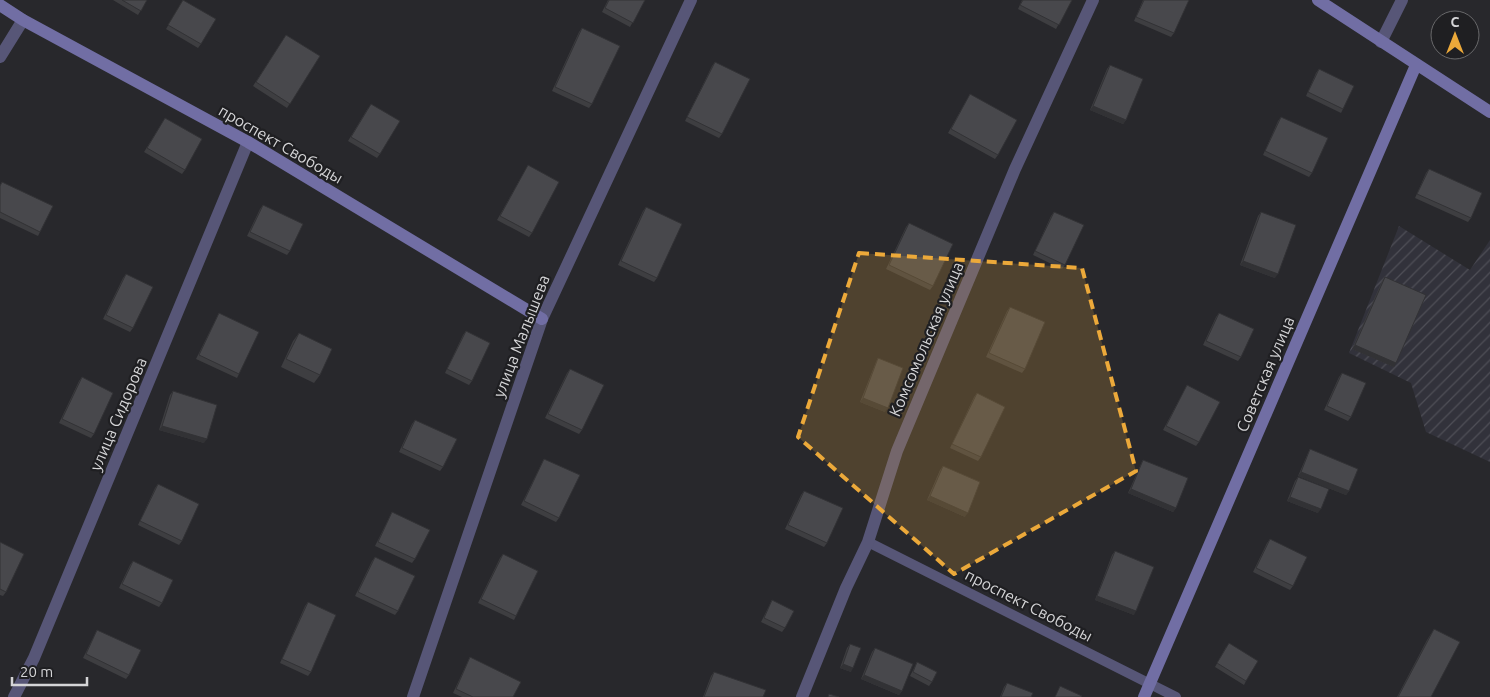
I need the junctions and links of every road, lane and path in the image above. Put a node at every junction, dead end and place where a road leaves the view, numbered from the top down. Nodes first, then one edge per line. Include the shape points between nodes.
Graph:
1 (691, 0) edge
2 (1093, 0) edge
3 (1318, 0) edge
4 (1402, 0) edge
5 (0, 5) edge
6 (23, 20) junction
7 (1381, 42) junction
8 (0, 57) edge
9 (1416, 65) junction
10 (1490, 112) edge
11 (248, 142) junction
12 (542, 319) junction
13 (868, 542) junction
14 (1149, 684) junction
15 (14, 697) edge
16 (413, 697) edge
17 (802, 697) edge
18 (1144, 697) edge
19 (1176, 697) edge

1 - 12 street, улица Малышева
2 - 13 street, Комсомольская улица via 1015,169 897,450
3 - 7 street
4 - 7 street
5 - 6 street, проспект Свободы
6 - 8 street
6 - 11 street, проспект Свободы
7 - 9 street
9 - 10 street
9 - 14 street, Советская улица
11 - 12 street, проспект Свободы
11 - 15 street, улица Сидорова via 34,658
12 - 16 street, улица Малышева
13 - 14 lane, проспект Свободы
13 - 17 street, Комсомольская улица
14 - 18 street, Советская улица
14 - 19 lane, проспект Свободы

